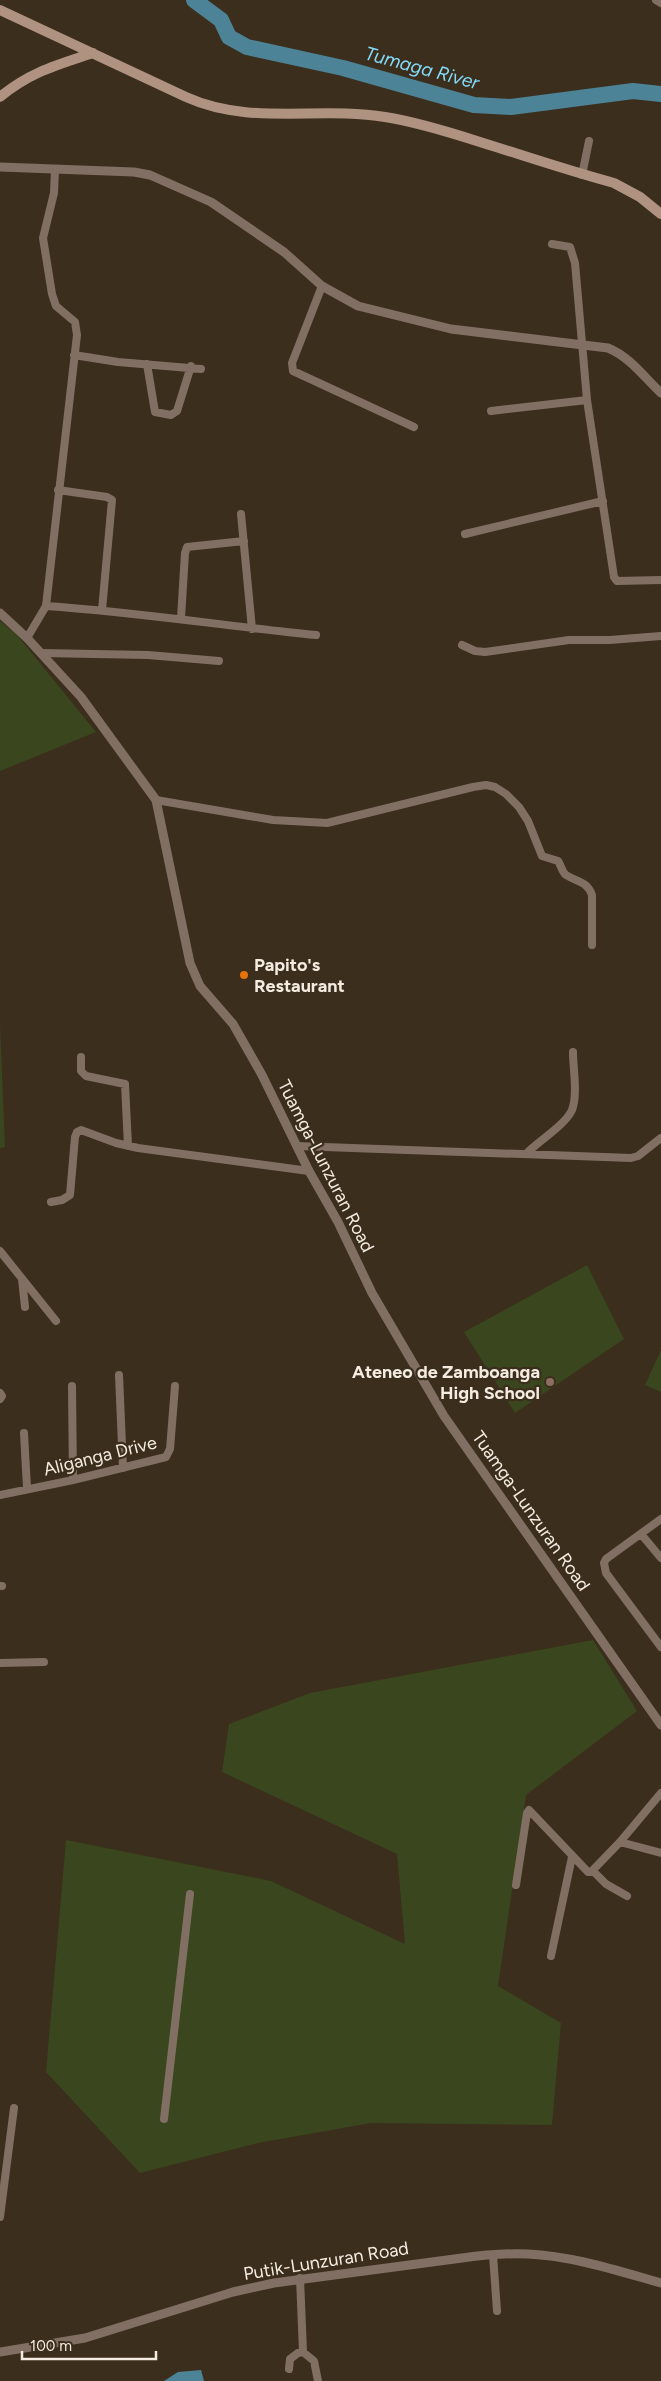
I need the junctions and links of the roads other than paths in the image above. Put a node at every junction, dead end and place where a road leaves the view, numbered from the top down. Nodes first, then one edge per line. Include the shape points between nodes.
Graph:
1 (656, 0) edge
2 (661, 3) edge
3 (0, 10) edge
4 (93, 53) junction
5 (0, 97) edge
6 (590, 141) dead end
7 (0, 166) edge
8 (55, 169) junction
9 (582, 175) junction
10 (661, 214) edge
11 (552, 244) dead end
12 (322, 286) junction
13 (582, 344) junction
14 (74, 355) junction
15 (147, 364) junction
16 (191, 366) junction
17 (201, 369) dead end
18 (661, 393) edge
19 (587, 400) junction
20 (492, 411) dead end
21 (414, 427) dead end
22 (58, 490) junction
23 (603, 501) junction
24 (242, 514) dead end
25 (465, 534) dead end
26 (244, 541) junction
27 (661, 580) edge
28 (46, 606) junction
29 (102, 610) junction
30 (0, 613) edge
31 (181, 618) junction
32 (252, 629) junction
33 (316, 635) dead end
34 (661, 636) edge
35 (27, 638) junction
36 (462, 645) dead end
37 (40, 653) junction
38 (219, 661) dead end
39 (156, 800) junction
40 (592, 945) dead end
41 (573, 1052) dead end
42 (81, 1057) dead end
43 (661, 1138) edge
44 (128, 1146) junction
45 (297, 1146) junction
46 (527, 1153) junction
47 (309, 1171) junction
48 (51, 1202) dead end
49 (0, 1251) edge
50 (22, 1279) junction
51 (24, 1307) dead end
52 (56, 1321) dead end
53 (120, 1375) dead end
54 (72, 1386) dead end
55 (175, 1386) dead end
56 (0, 1393) edge
57 (0, 1399) edge
58 (24, 1433) dead end
59 (123, 1468) junction
60 (73, 1480) junction
61 (27, 1488) junction
62 (0, 1495) edge
63 (661, 1519) edge
64 (642, 1534) junction
65 (661, 1558) edge
66 (661, 1647) edge
67 (44, 1662) dead end
68 (0, 1663) edge
69 (661, 1725) edge
70 (661, 1793) edge
71 (620, 1842) junction
72 (661, 1853) edge
73 (572, 1857) junction
74 (593, 1871) junction
75 (516, 1885) dead end
76 (190, 1894) dead end
77 (627, 1896) dead end
78 (551, 1956) dead end
79 (14, 2108) dead end
80 (164, 2118) dead end
81 (0, 2217) edge
82 (493, 2254) junction
83 (300, 2278) junction
84 (661, 2283) edge
85 (497, 2311) dead end
86 (0, 2352) edge
87 (303, 2352) junction
88 (289, 2369) dead end
89 (318, 2381) edge

1 - 2 street
3 - 4 main road
4 - 5 main road via 25,78
4 - 9 main road via 209,105 259,114 385,117 435,128
6 - 9 street
7 - 8 street
8 - 12 street via 134,172 150,175 190,192 260,234
8 - 14 street via 54,194 43,238 56,306 75,322
9 - 10 main road via 614,183
11 - 13 street via 566,245 572,251
12 - 13 street via 358,306 424,324 479,334
12 - 21 street via 292,363 294,371
13 - 18 street via 619,353
13 - 19 street
14 - 15 street
14 - 22 street
15 - 16 street
15 - 16 street via 155,412 171,415 177,411
16 - 17 street
19 - 20 street
19 - 23 street
22 - 28 street
22 - 29 street via 112,500
23 - 25 street
23 - 27 street via 617,581
24 - 26 street
26 - 31 street via 187,548
26 - 32 street
28 - 29 street
28 - 35 street
29 - 31 street
30 - 35 street, Tuamga-Lunzuran Road
31 - 32 street
32 - 33 street
34 - 36 street via 569,640 485,652
35 - 37 street, Tuamga-Lunzuran Road
37 - 38 street via 148,655
37 - 39 street, Tuamga-Lunzuran Road via 81,697
39 - 40 street via 273,820 327,823 473,787 495,787 519,807 542,856 558,861 566,875 582,881 590,890
39 - 45 street, Tuamga-Lunzuran Road via 190,963 200,986 233,1024
41 - 46 street via 572,1109 567,1118
42 - 44 street via 81,1071 86,1076 125,1084
43 - 46 street via 631,1158
44 - 47 street
44 - 48 street via 87,1131 77,1132 70,1195
45 - 46 street
45 - 47 street, Tuamga-Lunzuran Road
47 - 69 street, Tuamga-Lunzuran Road via 372,1293 444,1416
49 - 50 street
50 - 51 street
50 - 52 street
53 - 59 street
54 - 60 street
55 - 59 street, Aliganga Drive via 170,1452 162,1458
56 - 57 street
58 - 61 street
59 - 60 street, Aliganga Drive
60 - 61 street, Aliganga Drive
61 - 62 street, Aliganga Drive
63 - 64 street
64 - 65 street
64 - 66 street via 606,1559 604,1568
67 - 68 street
70 - 71 street
71 - 72 street
71 - 74 street
73 - 74 street via 588,1872
73 - 75 street via 529,1810
73 - 78 street
74 - 77 street via 606,1884
76 - 80 street
79 - 81 street
82 - 83 street, Putik-Lunzuran Road
82 - 84 street, Putik-Lunzuran Road via 548,2256
82 - 85 street
83 - 86 street, Putik-Lunzuran Road via 233,2292 85,2338
83 - 87 street
87 - 88 street via 290,2359
87 - 89 street via 314,2361

